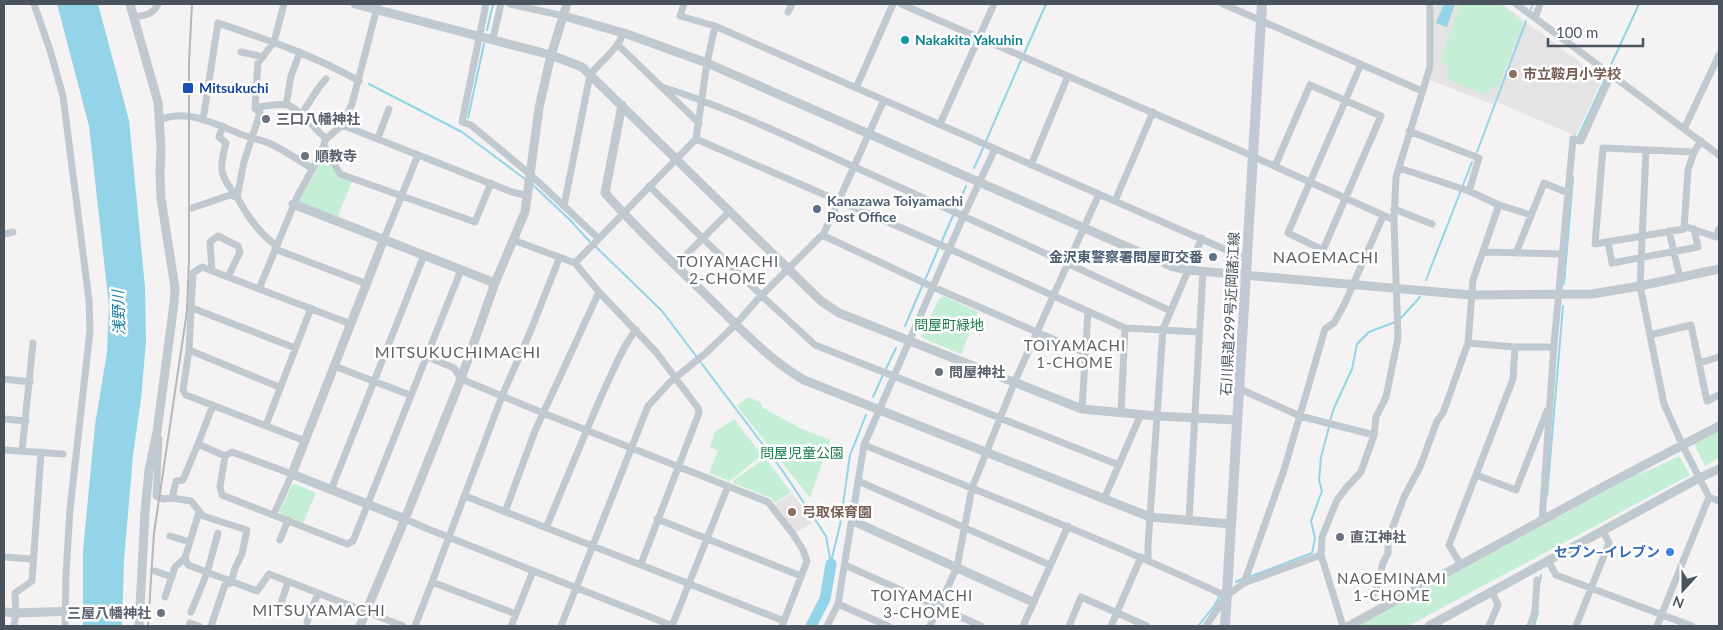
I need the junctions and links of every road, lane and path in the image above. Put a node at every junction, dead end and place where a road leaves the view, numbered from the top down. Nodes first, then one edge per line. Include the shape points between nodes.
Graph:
1 (34, 4) edge
2 (130, 4) edge
3 (158, 4) edge
4 (284, 4) edge
5 (355, 4) edge
6 (486, 4) edge
7 (501, 4) edge
8 (510, 4) edge
9 (567, 4) edge
10 (684, 4) edge
11 (792, 4) edge
12 (893, 4) edge
13 (901, 4) edge
14 (994, 4) edge
15 (1223, 4) edge
16 (1262, 4) edge
17 (1430, 4) edge
18 (1516, 4) edge
19 (1540, 4) edge
20 (377, 7) edge
21 (788, 12) dead end
22 (564, 16) junction
23 (134, 17) junction
24 (1535, 18) junction
25 (1262, 21) junction
26 (715, 26) junction
27 (623, 33) junction
28 (480, 35) junction
29 (979, 37) junction
30 (493, 38) junction
31 (274, 42) junction
32 (618, 45) junction
33 (242, 52) dead end
34 (300, 52) junction
35 (551, 54) junction
36 (1719, 55) edge
37 (263, 57) junction
38 (707, 63) junction
39 (1361, 64) junction
40 (590, 75) junction
41 (1611, 75) junction
42 (1068, 76) junction
43 (326, 79) dead end
44 (359, 81) junction
45 (662, 87) junction
46 (856, 88) junction
47 (1422, 91) junction
48 (703, 100) junction
49 (884, 100) junction
50 (1346, 100) junction
51 (286, 104) junction
52 (622, 105) junction
53 (255, 108) junction
54 (389, 109) dead end
55 (1153, 112) junction
56 (301, 114) junction
57 (160, 120) junction
58 (203, 120) junction
59 (699, 123) junction
60 (940, 124) junction
61 (342, 125) junction
62 (223, 126) junction
63 (1684, 129) junction
64 (1409, 130) junction
65 (869, 133) junction
66 (253, 138) junction
67 (378, 138) junction
68 (696, 139) junction
69 (1701, 142) junction
70 (325, 143) junction
71 (995, 149) junction
72 (1646, 150) junction
73 (1694, 152) junction
74 (418, 155) junction
75 (1719, 155) edge
76 (1254, 157) junction
77 (676, 159) junction
78 (1031, 165) junction
79 (854, 166) junction
80 (1275, 166) junction
81 (1399, 168) junction
82 (313, 169) junction
83 (979, 182) junction
84 (1310, 182) junction
85 (492, 183) junction
86 (530, 184) junction
87 (650, 186) junction
88 (1464, 190) junction
89 (1568, 193) junction
90 (1099, 194) junction
91 (402, 196) junction
92 (237, 197) junction
93 (1346, 198) junction
94 (1115, 201) junction
95 (839, 202) junction
96 (294, 204) junction
97 (1499, 205) junction
98 (564, 206) junction
99 (192, 208) dead end
100 (1394, 209) junction
101 (730, 211) junction
102 (623, 213) junction
103 (962, 214) junction
104 (1531, 215) junction
105 (1384, 216) junction
106 (1394, 220) junction
107 (1432, 224) dead end
108 (1684, 226) junction
109 (1084, 227) junction
110 (1694, 229) junction
111 (1719, 229) edge
112 (1669, 231) junction
113 (13, 232) dead end
114 (4, 234) edge
115 (822, 235) junction
116 (1642, 236) junction
117 (703, 238) junction
118 (1202, 238) junction
119 (384, 239) junction
120 (597, 239) junction
121 (514, 240) junction
122 (1608, 242) junction
123 (276, 247) junction
124 (944, 247) junction
125 (1483, 252) junction
126 (1674, 252) junction
127 (1516, 253) junction
128 (1562, 254) junction
129 (424, 255) junction
130 (559, 258) junction
131 (1247, 258) junction
132 (1641, 259) junction
133 (575, 264) junction
134 (1068, 264) junction
135 (676, 265) junction
136 (1719, 269) edge
137 (461, 270) junction
138 (789, 270) junction
139 (1188, 270) junction
140 (212, 271) junction
141 (1203, 271) junction
142 (1246, 274) junction
143 (228, 277) junction
144 (1680, 278) junction
145 (495, 283) junction
146 (367, 284) junction
147 (1353, 284) junction
148 (931, 286) junction
149 (1640, 286) junction
150 (259, 288) junction
151 (1396, 288) junction
152 (599, 292) junction
153 (1558, 294) junction
154 (1471, 295) junction
155 (762, 296) junction
156 (1055, 296) junction
157 (192, 308) junction
158 (311, 308) junction
159 (1171, 310) junction
160 (1088, 311) junction
161 (351, 324) junction
162 (736, 324) junction
163 (1125, 328) junction
164 (1163, 329) junction
165 (636, 330) junction
166 (1038, 332) junction
167 (1199, 332) junction
168 (1650, 335) junction
169 (910, 341) junction
170 (33, 343) dead end
171 (1468, 343) junction
172 (1515, 347) junction
173 (1554, 347) junction
174 (294, 348) junction
175 (189, 350) junction
176 (1085, 353) junction
177 (426, 356) junction
178 (1719, 357) edge
179 (1699, 363) junction
180 (334, 366) junction
181 (894, 376) junction
182 (676, 377) junction
183 (4, 379) edge
184 (460, 379) junction
185 (1015, 381) junction
186 (30, 382) junction
187 (373, 382) junction
188 (280, 386) junction
189 (1240, 389) junction
190 (410, 395) junction
191 (502, 396) junction
192 (1719, 396) edge
193 (213, 405) junction
194 (1550, 406) junction
195 (1082, 409) junction
196 (880, 411) junction
197 (1121, 413) junction
198 (543, 414) junction
199 (1141, 414) junction
200 (1157, 416) junction
201 (1300, 416) junction
202 (1000, 418) junction
203 (1194, 418) junction
204 (4, 419) edge
205 (1237, 420) junction
206 (26, 421) junction
207 (266, 426) junction
208 (1719, 426) edge
209 (586, 430) junction
210 (157, 432) junction
211 (1374, 435) junction
212 (305, 441) junction
213 (198, 444) junction
214 (1682, 444) junction
215 (864, 445) junction
216 (631, 447) junction
217 (4, 450) edge
218 (22, 451) junction
219 (41, 452) junction
220 (986, 453) junction
221 (63, 454) dead end
222 (225, 456) junction
223 (1119, 465) junction
224 (677, 466) junction
225 (1719, 469) edge
226 (292, 474) junction
227 (1476, 475) junction
228 (1699, 478) junction
229 (858, 481) junction
230 (728, 486) junction
231 (972, 488) junction
232 (331, 490) junction
233 (465, 496) junction
234 (1709, 497) junction
235 (172, 498) junction
236 (1104, 499) junction
237 (1719, 501) edge
238 (367, 504) junction
239 (199, 512) junction
240 (505, 512) junction
241 (274, 514) junction
242 (1150, 517) junction
243 (405, 519) junction
244 (657, 519) junction
245 (288, 520) junction
246 (1189, 520) junction
247 (1542, 520) junction
248 (852, 521) junction
249 (1231, 524) junction
250 (964, 526) junction
251 (1068, 526) junction
252 (546, 528) junction
253 (1602, 531) junction
254 (218, 534) dead end
255 (170, 536) dead end
256 (448, 537) junction
257 (707, 539) junction
258 (280, 540) dead end
259 (190, 542) junction
260 (592, 545) junction
261 (1321, 555) junction
262 (4, 557) edge
263 (185, 558) junction
264 (1145, 558) junction
265 (32, 559) junction
266 (1548, 561) junction
267 (641, 564) junction
268 (845, 565) junction
269 (1050, 565) junction
270 (1461, 565) junction
271 (957, 567) junction
272 (155, 571) dead end
273 (533, 571) junction
274 (207, 573) junction
275 (802, 576) junction
276 (172, 577) junction
277 (1537, 580) dead end
278 (288, 582) junction
279 (432, 582) junction
280 (1244, 582) junction
281 (231, 583) junction
282 (689, 583) junction
283 (575, 588) junction
284 (1591, 588) junction
285 (1492, 592) junction
286 (318, 593) junction
287 (1375, 593) dead end
288 (1226, 596) junction
289 (165, 597) dead end
290 (1033, 602) junction
291 (838, 604) junction
292 (280, 606) dead end
293 (939, 607) junction
294 (138, 609) junction
295 (4, 612) edge
296 (64, 612) junction
297 (191, 612) dead end
298 (366, 612) junction
299 (16, 613) junction
300 (1117, 613) junction
301 (516, 614) junction
302 (1662, 615) junction
303 (307, 622) dead end
304 (783, 624) edge
305 (14, 626) edge
306 (65, 626) edge
307 (139, 626) edge
308 (189, 626) edge
309 (199, 626) edge
310 (211, 626) edge
311 (360, 626) edge
312 (403, 626) edge
313 (415, 626) edge
314 (511, 626) edge
315 (562, 626) edge
316 (672, 626) edge
317 (827, 626) edge
318 (888, 626) edge
319 (930, 626) edge
320 (980, 626) edge
321 (1023, 626) edge
322 (1069, 626) edge
323 (1111, 626) edge
324 (1147, 626) edge
325 (1206, 626) edge
326 (1225, 626) edge
327 (1343, 626) edge
328 (1349, 626) edge
329 (1429, 626) edge
330 (1489, 626) edge
331 (1530, 626) edge
332 (1576, 626) edge
333 (1657, 626) edge
334 (1692, 626) edge

1 - 296 street via 63,96 89,300 90,331 70,509
2 - 23 street
3 - 23 street via 150,14
4 - 31 street
5 - 20 street
6 - 28 street
7 - 30 street
8 - 22 street
9 - 22 street
10 - 26 street via 680,16
11 - 21 street
12 - 46 street
13 - 29 street
14 - 29 street
15 - 25 street
16 - 25 main road, 石川県道299号近岡諸江線
17 - 47 street via 1430,67
18 - 24 street
19 - 24 street
20 - 28 street
20 - 44 street
22 - 27 street
22 - 35 street
23 - 57 street
24 - 41 street
25 - 39 street
25 - 76 main road, 石川県道299号近岡諸江線
26 - 38 street
26 - 46 street
27 - 32 street
27 - 38 street
28 - 30 street
28 - 86 street via 462,122 471,125
29 - 42 street
29 - 60 street
30 - 35 street
31 - 34 street
31 - 37 street
31 - 58 street via 218,23
32 - 40 street
32 - 45 street
33 - 37 street
34 - 44 street
34 - 51 street
35 - 40 street via 582,67
35 - 86 street via 539,108
36 - 63 street
37 - 53 street via 258,63
38 - 48 street
38 - 65 street
39 - 47 street
39 - 50 street
40 - 52 street
40 - 98 street
41 - 63 street
41 - 89 street via 1581,141 1573,140
42 - 55 street
42 - 78 street
43 - 56 street
44 - 61 street
45 - 48 street
45 - 59 street
46 - 49 street
47 - 64 street
48 - 59 street
48 - 79 street
49 - 60 street
49 - 65 street
50 - 80 street via 1310,85
50 - 84 street
50 - 93 street via 1381,116
51 - 53 street
51 - 56 street
52 - 77 street
52 - 102 street via 605,193
53 - 66 street via 260,113
54 - 67 street
55 - 76 street
55 - 94 street
56 - 70 street
57 - 58 street via 169,116
57 - 210 street via 162,198 175,288
58 - 62 street
59 - 68 street
60 - 71 street
61 - 67 street
61 - 70 street
62 - 66 street
62 - 92 street via 219,137 226,142 220,164 225,183
63 - 69 street
64 - 81 street
64 - 88 street via 1479,158
65 - 79 street
65 - 83 street
66 - 82 street via 273,145
66 - 92 street
67 - 74 street
68 - 77 street
68 - 95 street
69 - 73 street
69 - 75 street
70 - 82 street
70 - 91 street via 340,174
71 - 78 street
71 - 83 street
72 - 73 street
72 - 116 street
72 - 122 street via 1603,148 1595,244
73 - 108 street via 1688,170
74 - 85 street
74 - 91 street
76 - 80 street
76 - 131 main road, 石川県道299号近岡諸江線
77 - 87 street
77 - 101 street
78 - 90 street
79 - 95 street
79 - 103 street
80 - 84 street
81 - 88 street
81 - 100 street
82 - 96 street
83 - 103 street
83 - 109 street
84 - 93 street
84 - 93 street via 1288,233 1324,250
85 - 86 street via 512,192
85 - 91 street via 475,222
86 - 98 street
86 - 121 street via 525,212
87 - 102 street
87 - 117 street
88 - 97 street
89 - 104 street via 1544,183
89 - 128 street
90 - 94 street
90 - 109 street
91 - 119 street
92 - 99 street via 230,195
92 - 123 street via 266,239
93 - 105 street
94 - 118 street
95 - 115 street
95 - 124 street
96 - 119 street
96 - 123 street
97 - 104 street
97 - 125 street
98 - 120 street
100 - 106 street
100 - 107 street
101 - 117 street
101 - 138 street
102 - 120 street
102 - 135 street
103 - 124 street
103 - 134 street
104 - 127 street
105 - 106 street
105 - 147 street
106 - 151 street
108 - 110 street
108 - 112 street via 1684,229
109 - 134 street
109 - 139 street via 1171,266
110 - 111 street via 1716,237
110 - 126 street via 1698,247
112 - 116 street
112 - 126 street
113 - 114 street
115 - 138 street
115 - 148 street
116 - 122 street
116 - 132 street
117 - 135 street
117 - 155 street
118 - 131 street
118 - 139 street
119 - 129 street
119 - 146 street
120 - 133 street
121 - 130 street
121 - 145 street
122 - 132 street via 1612,263
123 - 146 street
123 - 150 street
124 - 148 street
124 - 156 street
125 - 127 street
125 - 154 street
126 - 132 street
126 - 144 street
127 - 128 street
128 - 153 street
129 - 137 street
129 - 187 street
130 - 133 street
130 - 191 street
131 - 142 main road, 石川県道299号近岡諸江線
132 - 149 street
133 - 152 street
134 - 156 street
134 - 159 street
135 - 162 street
136 - 144 street
137 - 145 street
137 - 177 street
138 - 155 street
138 - 169 street via 821,301 840,313
139 - 141 street
139 - 159 street
140 - 143 street
140 - 143 street via 210,242 218,236 238,246 240,252
140 - 157 street via 202,267 193,273
141 - 142 street
141 - 167 street
142 - 147 street
142 - 189 main road, 石川県道299号近岡諸江線
143 - 150 street
144 - 149 street
145 - 184 street
146 - 161 street
147 - 151 street
147 - 201 street via 1334,323 1325,329
148 - 166 street
148 - 169 street
149 - 153 street via 1592,294
149 - 168 street
150 - 158 street
151 - 154 street
151 - 211 street via 1398,338 1386,396 1376,416
152 - 165 street
152 - 198 street
153 - 154 street
153 - 173 street
154 - 171 street
155 - 162 street
155 - 181 street via 815,345
156 - 160 street
156 - 166 street
157 - 174 street
157 - 175 street
158 - 161 street
158 - 174 street
159 - 164 street
160 - 163 street
160 - 176 street
161 - 180 street
162 - 182 street
162 - 196 street via 788,371
163 - 164 street
163 - 197 street
164 - 167 street
164 - 200 street
165 - 182 street
165 - 209 street via 618,359
166 - 176 street
166 - 185 street
167 - 203 street
168 - 179 street via 1690,325
168 - 214 street via 1664,404
169 - 181 street
169 - 185 street
170 - 186 street
171 - 172 street
171 - 287 street via 1443,413 1388,540 1388,553
172 - 173 street
172 - 227 street via 1513,379
173 - 194 street
174 - 188 street
175 - 188 street
175 - 193 street via 183,390 186,395
176 - 195 street
177 - 184 street via 454,368
177 - 190 street
178 - 179 street
179 - 192 street via 1707,401
180 - 187 street
180 - 212 street
181 - 196 street
181 - 202 street
182 - 216 street via 648,406
182 - 224 street via 699,413
183 - 186 street
184 - 191 street
184 - 243 street
185 - 195 street
185 - 202 street
186 - 206 street
187 - 190 street
187 - 232 street
188 - 207 street
189 - 201 street
189 - 205 main road, 石川県道299号近岡諸江線
190 - 238 street
191 - 198 street
191 - 233 street
193 - 207 street
193 - 213 street
194 - 227 street via 1516,490
194 - 247 street
195 - 197 street
196 - 215 street
196 - 220 street
197 - 199 street
198 - 209 street
198 - 240 street
199 - 200 street
199 - 223 street
200 - 203 street
200 - 242 street
201 - 211 street
201 - 280 street via 1272,508
202 - 220 street
202 - 223 street
203 - 205 street
203 - 246 street
204 - 206 street
205 - 249 main road, 石川県道299号近岡諸江線
206 - 218 street
207 - 212 street
208 - 214 street
209 - 216 street
209 - 252 street
210 - 235 street via 156,496
210 - 294 street via 149,470
211 - 261 street via 1361,472 1337,500 1322,537
212 - 226 street
213 - 222 street
213 - 235 street via 183,480 176,482
214 - 228 street
214 - 247 street
215 - 229 street
215 - 231 street
216 - 224 street
216 - 260 street
217 - 218 street
218 - 219 street
219 - 221 street
219 - 265 street
220 - 231 street
220 - 236 street
222 - 226 street via 232,452
222 - 241 street via 220,487 222,495
223 - 236 street
224 - 230 street
224 - 244 street
225 - 228 street
226 - 232 street
226 - 241 street
227 - 270 street via 1449,545
228 - 234 street
228 - 253 street
229 - 248 street
229 - 250 street
230 - 257 street
230 - 275 street via 768,502 806,556
231 - 250 street
231 - 251 street
232 - 238 street
233 - 240 street
233 - 256 street
234 - 237 street
234 - 302 street
235 - 239 street via 191,501
236 - 242 street
238 - 243 street
238 - 245 street via 353,541 347,544
239 - 259 street
239 - 281 street via 247,530
240 - 252 street
241 - 245 street
242 - 246 street
242 - 264 street
243 - 256 street
243 - 298 street
244 - 257 street
244 - 267 street
245 - 258 street
246 - 249 street
247 - 270 street
248 - 268 street
248 - 271 street
249 - 288 main road, 石川県道299号近岡諸江線
250 - 269 street
250 - 271 street
251 - 264 street
251 - 269 street
252 - 260 street
253 - 266 street
253 - 284 street via 1610,543
254 - 274 street
255 - 259 street
256 - 273 street
256 - 279 street
257 - 275 street
257 - 282 street
259 - 263 street
260 - 267 street
260 - 283 street
261 - 280 street
261 - 327 street
262 - 265 street
263 - 274 street via 188,565
263 - 276 street
264 - 288 street
264 - 300 street
265 - 299 street via 32,581 15,593
266 - 284 street via 1556,574
266 - 285 street
267 - 282 street
268 - 291 street
268 - 293 street
269 - 290 street
270 - 328 street
271 - 290 street
271 - 293 street
272 - 276 street
273 - 283 street
273 - 301 street
274 - 281 street
274 - 297 street
275 - 304 street
276 - 289 street
277 - 331 street
278 - 281 street via 269,574 257,592
278 - 286 street
278 - 292 street
279 - 301 street
279 - 313 street
280 - 288 street
281 - 310 street via 225,586
282 - 304 street
282 - 316 street
283 - 315 street
283 - 316 street
284 - 302 street
284 - 332 street
285 - 329 street
285 - 330 street via 1498,605
286 - 298 street
286 - 303 street
288 - 325 street
288 - 326 main road, 石川県道299号近岡諸江線
290 - 321 street
291 - 317 street
291 - 318 street
293 - 319 street
293 - 320 street
294 - 296 street
294 - 307 street
295 - 299 street
296 - 299 street
296 - 306 street
298 - 311 street
298 - 312 street
299 - 305 street
300 - 322 street via 1081,597
300 - 323 street
300 - 324 street
301 - 314 street
302 - 333 street
302 - 334 street
308 - 309 street via 190,623

